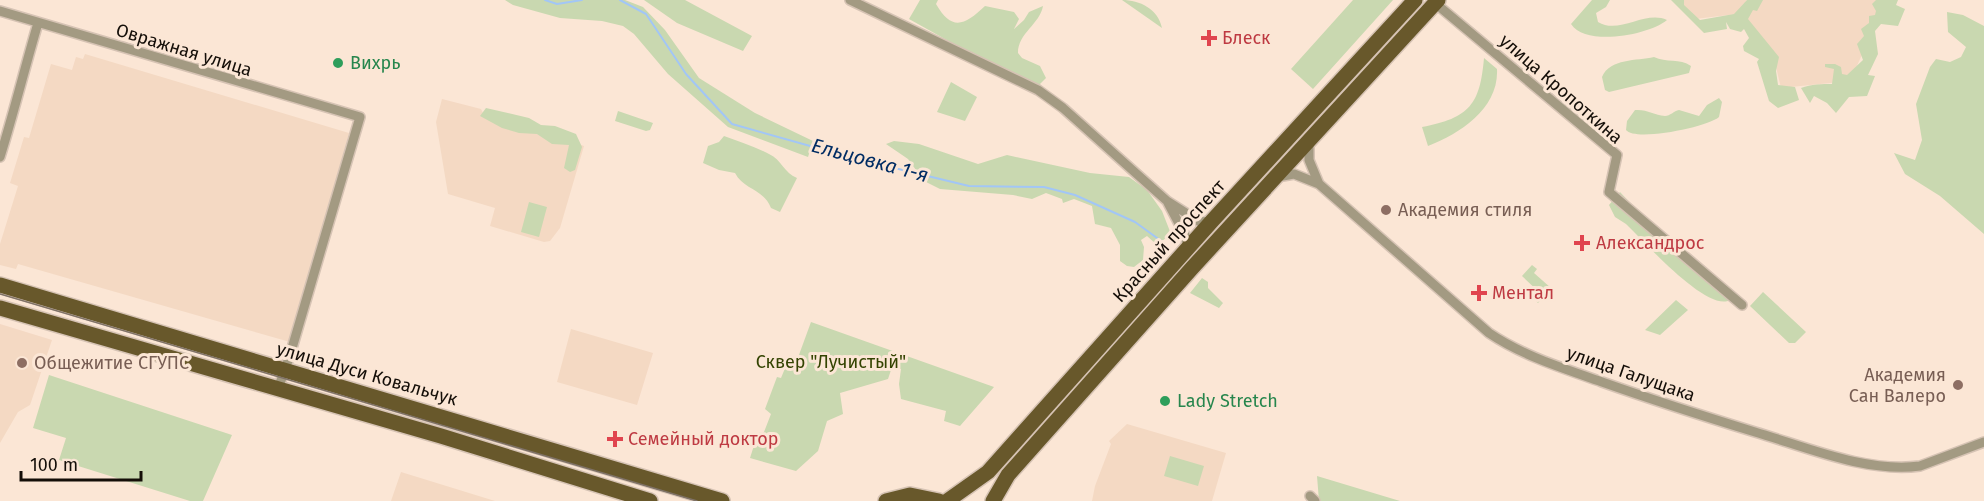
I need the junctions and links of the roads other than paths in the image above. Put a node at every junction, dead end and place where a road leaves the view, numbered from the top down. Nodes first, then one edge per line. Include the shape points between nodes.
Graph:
1 (850, 0) edge
2 (1415, 0) edge
3 (1435, 1) edge
4 (0, 11) edge
5 (38, 22) junction
6 (1346, 77) junction
7 (1359, 88) junction
8 (1309, 142) junction
9 (0, 157) edge
10 (1276, 177) junction
11 (1319, 184) junction
12 (1167, 201) junction
13 (1212, 221) junction
14 (1188, 248) junction
15 (0, 285) edge
16 (1742, 305) dead end
17 (0, 308) edge
18 (285, 370) junction
19 (278, 388) junction
20 (1984, 442) edge
21 (650, 501) edge
22 (722, 501) edge
23 (886, 501) edge
24 (939, 501) edge
25 (947, 501) edge
26 (993, 501) edge

1 - 12 street via 1047,96
2 - 6 main road, Красный проспект
3 - 7 main road, Красный проспект
3 - 16 street, улица Кропоткина via 1617,155 1610,192
4 - 5 street, Овражная улица
5 - 9 street
5 - 18 street, Овражная улица via 360,117
6 - 7 main road
6 - 13 main road, Красный проспект
7 - 8 main road, Красный проспект
8 - 10 main road, Красный проспект
8 - 11 street via 1309,160
10 - 11 street via 1294,174
10 - 26 main road, Красный проспект via 1008,475
11 - 20 street, улица Галущака via 1489,333 1552,365 1685,411 1865,462 1920,466
12 - 13 street via 1200,222
12 - 14 street
13 - 14 main road, Красный проспект
14 - 25 main road, Красный проспект via 987,472
15 - 18 main road, улица Дуси Ковальчук
17 - 19 main road
18 - 19 street
18 - 22 main road, улица Дуси Ковальчук
19 - 21 main road
23 - 24 main road via 910,495

